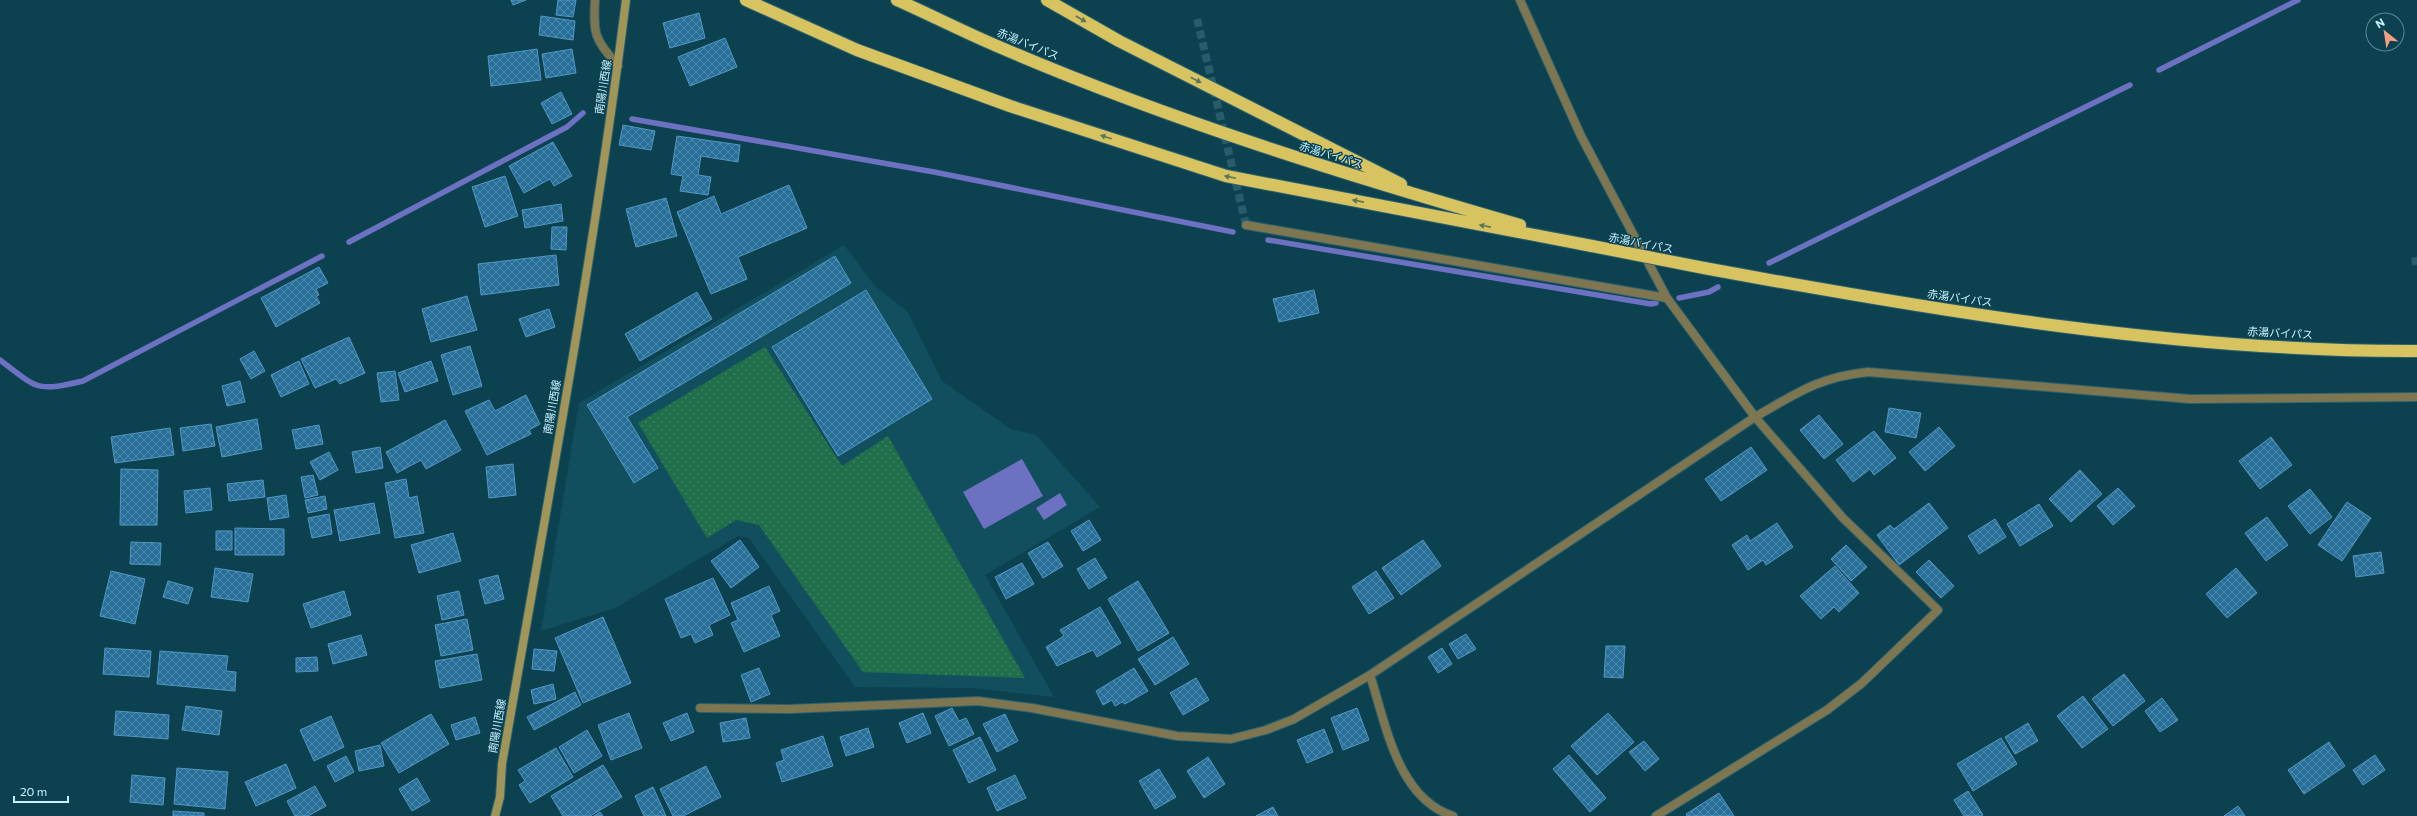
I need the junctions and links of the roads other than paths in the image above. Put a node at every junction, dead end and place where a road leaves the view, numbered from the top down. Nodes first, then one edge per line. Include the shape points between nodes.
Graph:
1 (595, 0) edge
2 (626, 0) edge
3 (746, 0) edge
4 (897, 0) edge
5 (1047, 0) edge
6 (1520, 0) edge
7 (618, 66) junction
8 (1432, 200) junction
9 (1246, 225) dead end
10 (1592, 246) junction
11 (1667, 298) junction
12 (2417, 351) edge
13 (2417, 398) edge
14 (1755, 417) junction
15 (1370, 675) junction
16 (700, 708) dead end
17 (495, 816) edge
18 (1453, 816) edge
19 (1656, 816) edge

1 - 7 street via 594,21 597,40
2 - 7 main road, 南陽川西線
10 -> 3 highway via 1226,176 1010,106 865,53
4 - 8 highway, 赤湯バイパス via 997,46 1105,90 1298,158
5 -> 8 highway via 1119,41
6 - 11 street via 1581,136
7 - 17 main road, 南陽川西線 via 572,359
8 - 10 highway, 赤湯バイパス
9 - 11 street
10 - 12 highway, 赤湯バイパス, bridge via 1868,298 2028,321 2204,342 2369,351
11 - 14 street
13 - 14 street via 2190,399 1868,372 1841,375 1813,384
14 - 15 street
14 - 19 street via 1842,517 1938,610 1862,683 1827,710
15 - 16 street via 1294,719 1266,730 1231,739 1177,736 1032,708 978,701 790,709
15 - 18 street via 1396,756 1408,779 1420,795 1438,811

